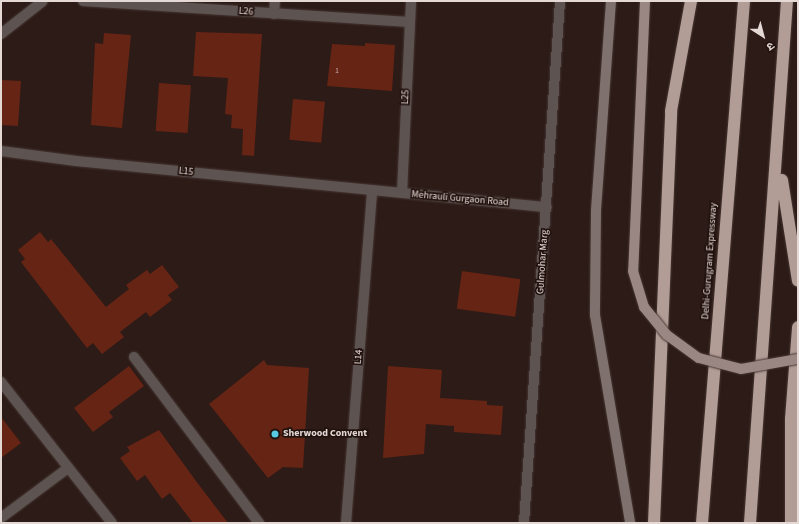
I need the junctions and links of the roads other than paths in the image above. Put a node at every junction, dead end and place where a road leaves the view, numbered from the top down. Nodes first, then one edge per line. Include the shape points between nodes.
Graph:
1 (43, 1) edge
2 (83, 1) edge
3 (274, 1) edge
4 (411, 1) edge
5 (560, 1) edge
6 (611, 1) edge
7 (645, 1) edge
8 (691, 1) edge
9 (744, 1) edge
10 (787, 1) edge
11 (141, 3) edge
12 (274, 14) junction
13 (409, 22) junction
14 (1, 34) edge
15 (1, 150) edge
16 (779, 160) junction
17 (372, 190) junction
18 (402, 193) junction
19 (547, 207) junction
20 (798, 281) edge
21 (798, 327) edge
22 (134, 357) dead end
23 (798, 359) edge
24 (1, 382) edge
25 (68, 468) junction
26 (1, 518) edge
27 (112, 523) edge
28 (259, 523) edge
29 (346, 523) edge
30 (524, 523) edge
31 (630, 523) edge
32 (654, 523) edge
33 (702, 523) edge
34 (750, 523) edge
35 (790, 523) edge

1 - 14 street
2 - 11 street, L26
3 - 12 street
4 - 13 street, L25
5 - 19 street, Gulmohar Marg
6 - 31 main road via 596,212 595,315
7 - 23 main road, bridge via 633,271 644,307 667,335 699,358 741,369
8 - 32 highway via 671,110
9 - 33 highway, Delhi-Gurugram Expressway
10 - 16 highway
11 - 12 street, L26
12 - 13 street, L26
13 - 18 street, L25
15 - 17 street, L15
16 - 20 highway
16 - 34 highway
17 - 18 street, Mehrauli Gurgaon Road
17 - 29 street, L14
18 - 19 street, Mehrauli Gurgaon Road
19 - 30 street, Gulmohar Marg
21 - 35 highway via 791,419
22 - 28 street
24 - 25 street
25 - 26 street
25 - 27 street

